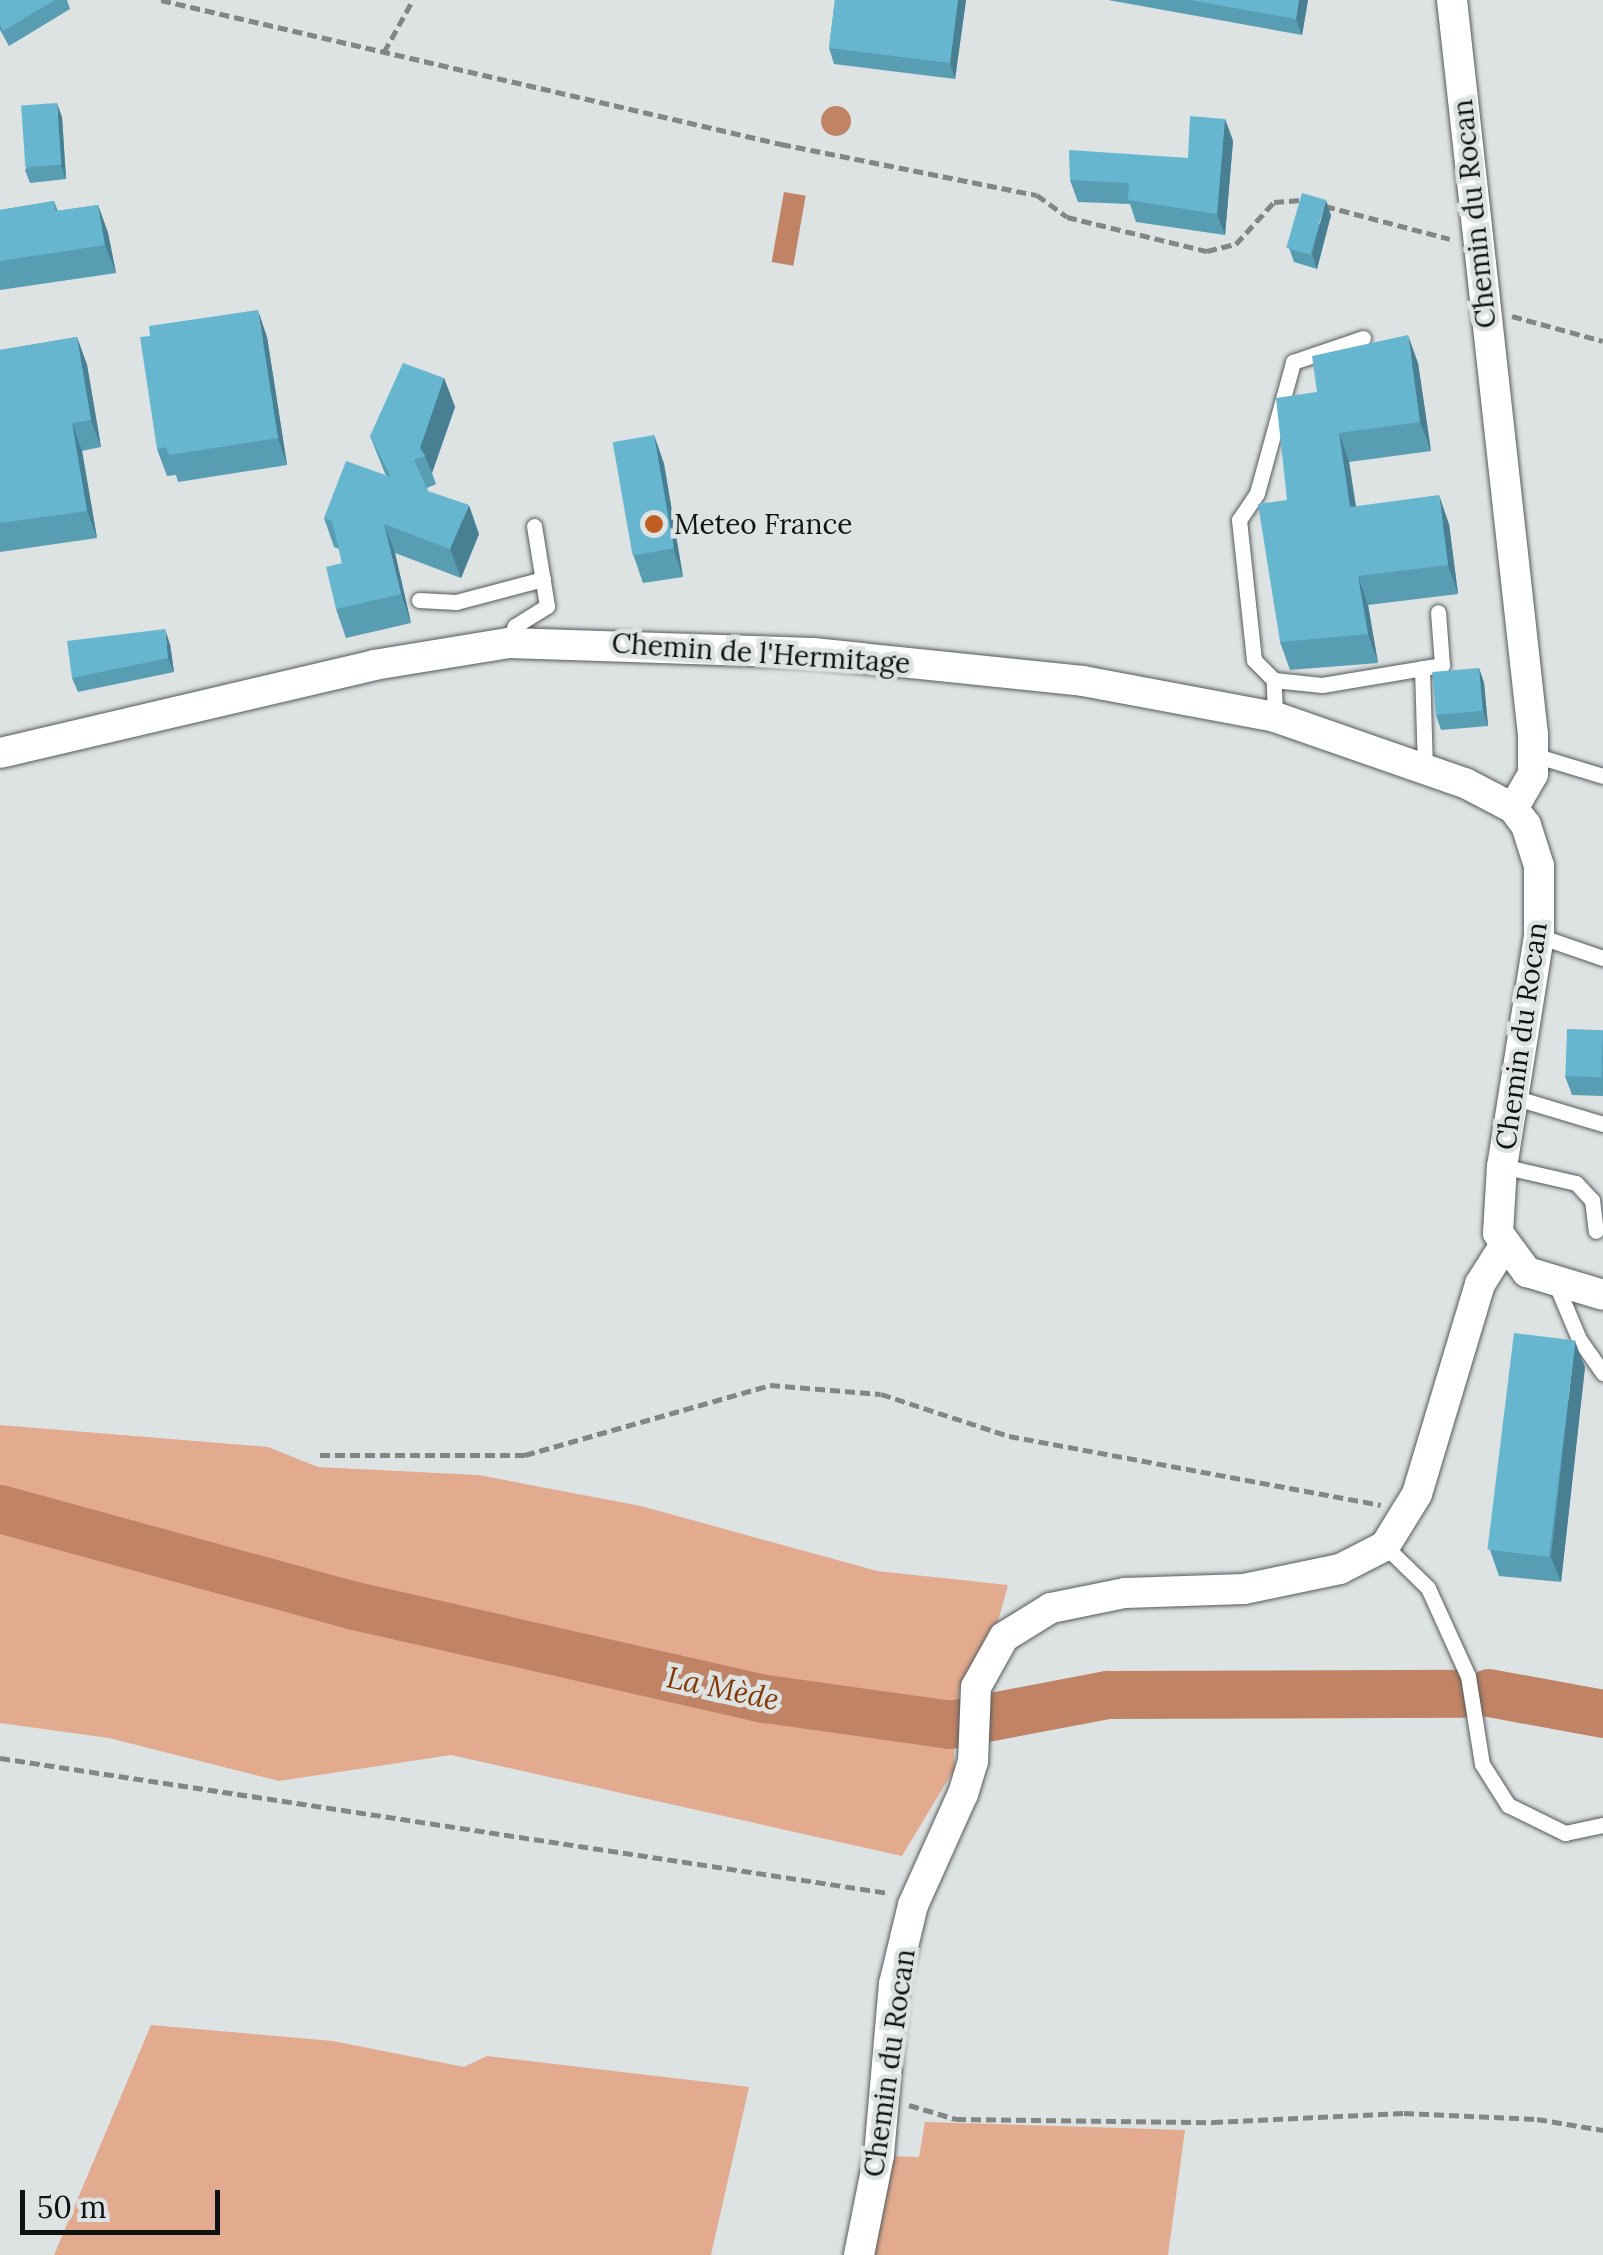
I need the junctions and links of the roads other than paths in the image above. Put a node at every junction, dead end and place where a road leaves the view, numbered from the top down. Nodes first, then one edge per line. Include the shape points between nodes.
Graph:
1 (1452, 0) edge
2 (1364, 338) dead end
3 (534, 526) dead end
4 (543, 578) junction
5 (418, 600) dead end
6 (1438, 612) dead end
7 (509, 643) junction
8 (1422, 668) junction
9 (1274, 680) junction
10 (1275, 717) junction
11 (0, 753) edge
12 (1534, 756) junction
13 (1426, 768) junction
14 (1603, 776) edge
15 (1513, 808) junction
16 (1539, 936) junction
17 (1603, 958) edge
18 (1513, 1097) junction
19 (1603, 1124) edge
20 (1502, 1166) junction
21 (1596, 1231) dead end
22 (1504, 1246) junction
23 (1555, 1282) junction
24 (1603, 1294) edge
25 (1603, 1374) edge
26 (1384, 1546) junction
27 (1603, 1824) edge
28 (858, 2255) edge

1 - 12 street, Chemin du Rocan
2 - 9 lane via 1294,362 1257,493 1239,520 1254,660
3 - 4 lane
4 - 5 lane via 456,602
4 - 7 lane via 548,606 515,626
6 - 8 lane via 1442,665
7 - 10 street, Chemin de l'Hermitage via 814,654 1083,682
7 - 11 street, Chemin de l'Hermitage via 374,665
8 - 9 lane via 1322,685
8 - 13 lane
9 - 10 lane
10 - 13 street, Chemin de l'Hermitage
12 - 14 lane
12 - 15 street, Chemin du Rocan via 1533,774
13 - 15 street, Chemin de l'Hermitage
15 - 16 street, Chemin du Rocan via 1539,866
16 - 17 lane
16 - 18 street, Chemin du Rocan
18 - 19 lane
18 - 20 street, Chemin du Rocan
20 - 21 lane via 1576,1184 1592,1200
20 - 22 street, Chemin du Rocan via 1497,1216
22 - 23 street via 1526,1272
22 - 26 street via 1480,1284 1409,1506
23 - 24 street
23 - 25 lane via 1579,1339
26 - 27 lane via 1428,1588 1468,1676 1482,1764 1508,1805 1565,1833
26 - 28 street, Chemin du Rocan via 1340,1569 1244,1590 1125,1594 1051,1608 1004,1638 976,1687 973,1762 913,1905 894,1984

